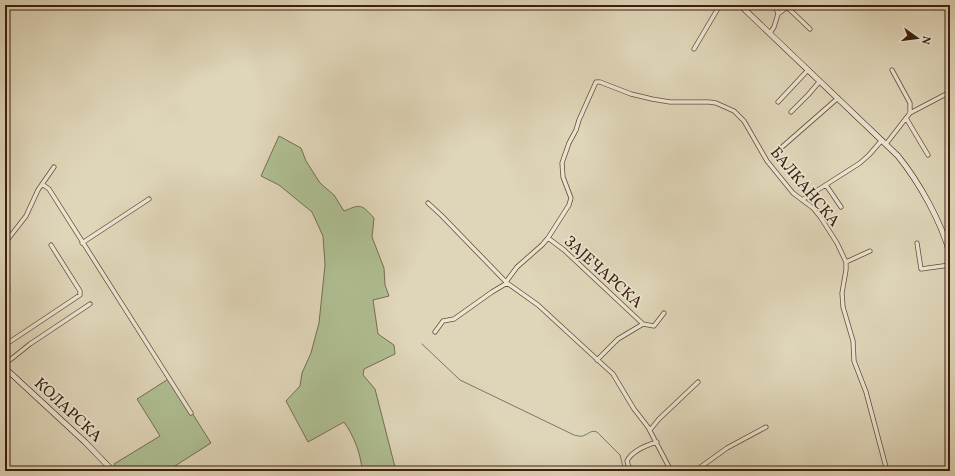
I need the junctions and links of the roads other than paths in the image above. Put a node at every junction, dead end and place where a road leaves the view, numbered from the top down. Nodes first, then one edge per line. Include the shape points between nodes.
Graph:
1 (720, 5) edge
2 (740, 5) edge
3 (775, 5) edge
4 (788, 6) edge
5 (778, 14) junction
6 (810, 28) dead end
7 (770, 33) junction
8 (694, 49) dead end
9 (808, 70) junction
10 (892, 70) dead end
11 (820, 81) junction
12 (950, 92) edge
13 (838, 98) junction
14 (778, 102) dead end
15 (791, 112) dead end
16 (910, 114) junction
17 (906, 118) junction
18 (572, 137) joint
19 (884, 142) junction
20 (782, 147) dead end
21 (928, 155) dead end
22 (54, 167) dead end
23 (42, 184) junction
24 (826, 185) junction
25 (149, 199) dead end
26 (802, 200) junction
27 (428, 203) dead end
28 (841, 207) dead end
29 (548, 238) junction
30 (948, 241) edge
31 (5, 243) edge
32 (82, 243) junction
33 (917, 244) dead end
34 (50, 245) dead end
35 (870, 251) dead end
36 (950, 254) edge
37 (846, 262) junction
38 (950, 265) edge
39 (507, 282) junction
40 (8, 288) dead end
41 (5, 292) edge
42 (90, 304) dead end
43 (664, 313) dead end
44 (643, 324) junction
45 (435, 332) dead end
46 (5, 345) edge
47 (597, 360) junction
48 (5, 364) edge
49 (5, 368) edge
50 (698, 382) dead end
51 (191, 413) dead end
52 (766, 427) dead end
53 (650, 430) junction
54 (657, 442) junction
55 (113, 471) edge
56 (630, 471) edge
57 (671, 471) edge
58 (695, 471) edge
59 (887, 471) edge

1 - 8 street
2 - 7 main road
3 - 5 street
4 - 5 street
4 - 6 street
5 - 7 street
7 - 9 main road
9 - 11 main road
9 - 14 street
10 - 16 street via 910,103
11 - 13 main road
11 - 15 street
12 - 16 street
13 - 19 main road
13 - 20 street
16 - 17 street
17 - 19 street
17 - 21 street
18 - 26 street, БАЛКАНСКА via 596,82 652,99 716,103 738,114 753,134 767,161 793,193
18 - 29 street, ЗАЈЕЧАРСКА via 564,156 562,170 571,201
19 - 24 street via 863,161
19 - 30 main road via 908,169
22 - 23 street
23 - 31 street via 26,216
23 - 32 street via 49,189
24 - 26 street
24 - 28 street
25 - 32 street
26 - 37 street, БАЛКАНСКА via 821,218
27 - 39 street
29 - 39 street, ЗАЈЕЧАРСКА via 517,267
29 - 44 street, ЗАЈЕЧАРСКА
30 - 36 main road
32 - 51 street
33 - 38 street via 921,269
34 - 46 street via 79,289 80,295
35 - 37 street
37 - 59 street via 843,307 854,341 854,361 866,392
39 - 45 street via 454,319 444,321
39 - 47 street via 538,305
40 - 41 street
42 - 48 street
43 - 44 street via 654,326
44 - 47 street via 614,342
47 - 53 street via 616,378
49 - 55 main road, КОЛАРСКА
50 - 53 street
52 - 58 street via 727,448
53 - 54 street
54 - 56 street via 630,457 627,461
54 - 57 street

